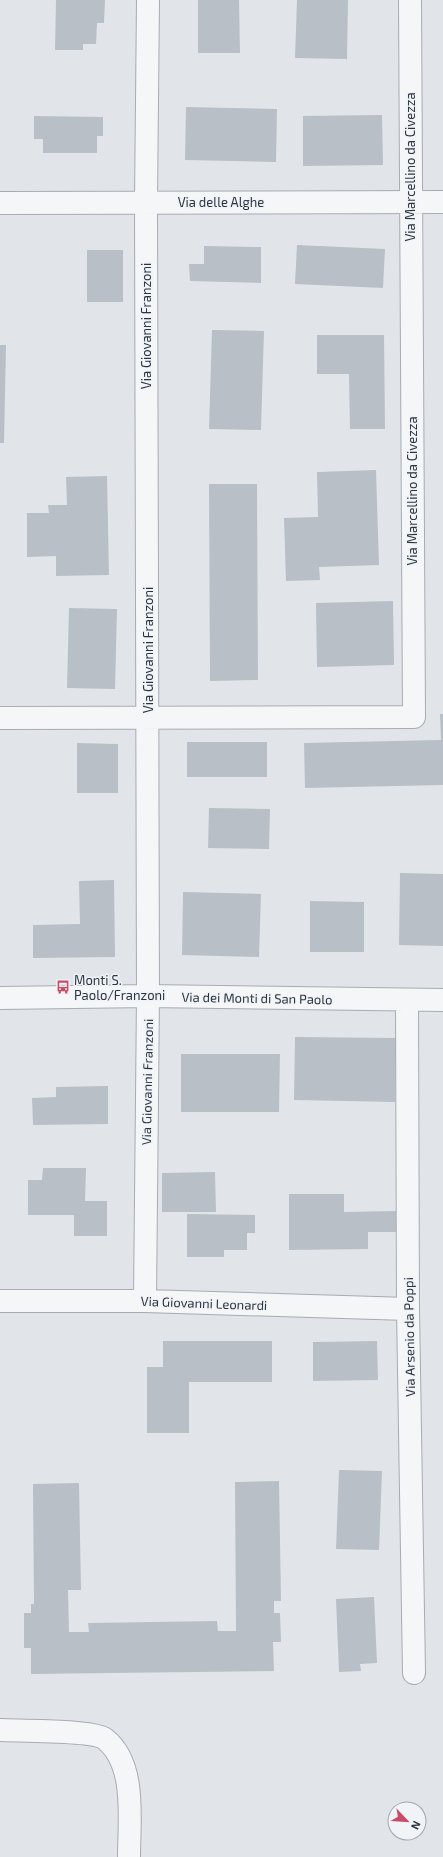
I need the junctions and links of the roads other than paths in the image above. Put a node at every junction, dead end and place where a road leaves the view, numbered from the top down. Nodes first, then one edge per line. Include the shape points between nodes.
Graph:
1 (148, 0) edge
2 (410, 0) edge
3 (0, 202) edge
4 (146, 202) junction
5 (410, 202) junction
6 (443, 202) edge
7 (148, 717) junction
8 (0, 718) edge
9 (148, 996) junction
10 (0, 998) edge
11 (443, 1000) edge
12 (407, 1001) junction
13 (0, 1301) edge
14 (145, 1301) junction
15 (408, 1309) junction
16 (414, 1673) dead end
17 (0, 1730) edge
18 (129, 1857) edge

1 - 4 street, Via Giovanni Franzoni
2 - 5 street, Via Marcellino da Civezza
3 - 4 street, Via delle Alghe
4 - 5 street, Via delle Alghe
4 - 7 street, Via Giovanni Franzoni
5 - 6 street, Via delle Alghe
5 - 7 street, Via Marcellino da Civezza via 414,717
7 - 8 street
7 - 9 street, Via Giovanni Franzoni
9 - 10 street, Via dei Monti di San Paolo
9 - 12 street, Via dei Monti di San Paolo
9 - 14 street, Via Giovanni Franzoni
11 - 12 street, Via dei Monti di San Paolo
12 - 15 street, Via Arsenio da Poppi
13 - 14 street, Via Giovanni Leonardi
14 - 15 street, Via Giovanni Leonardi
15 - 16 street, Via Arsenio da Poppi
17 - 18 street via 79,1733 105,1739 123,1761 130,1795

